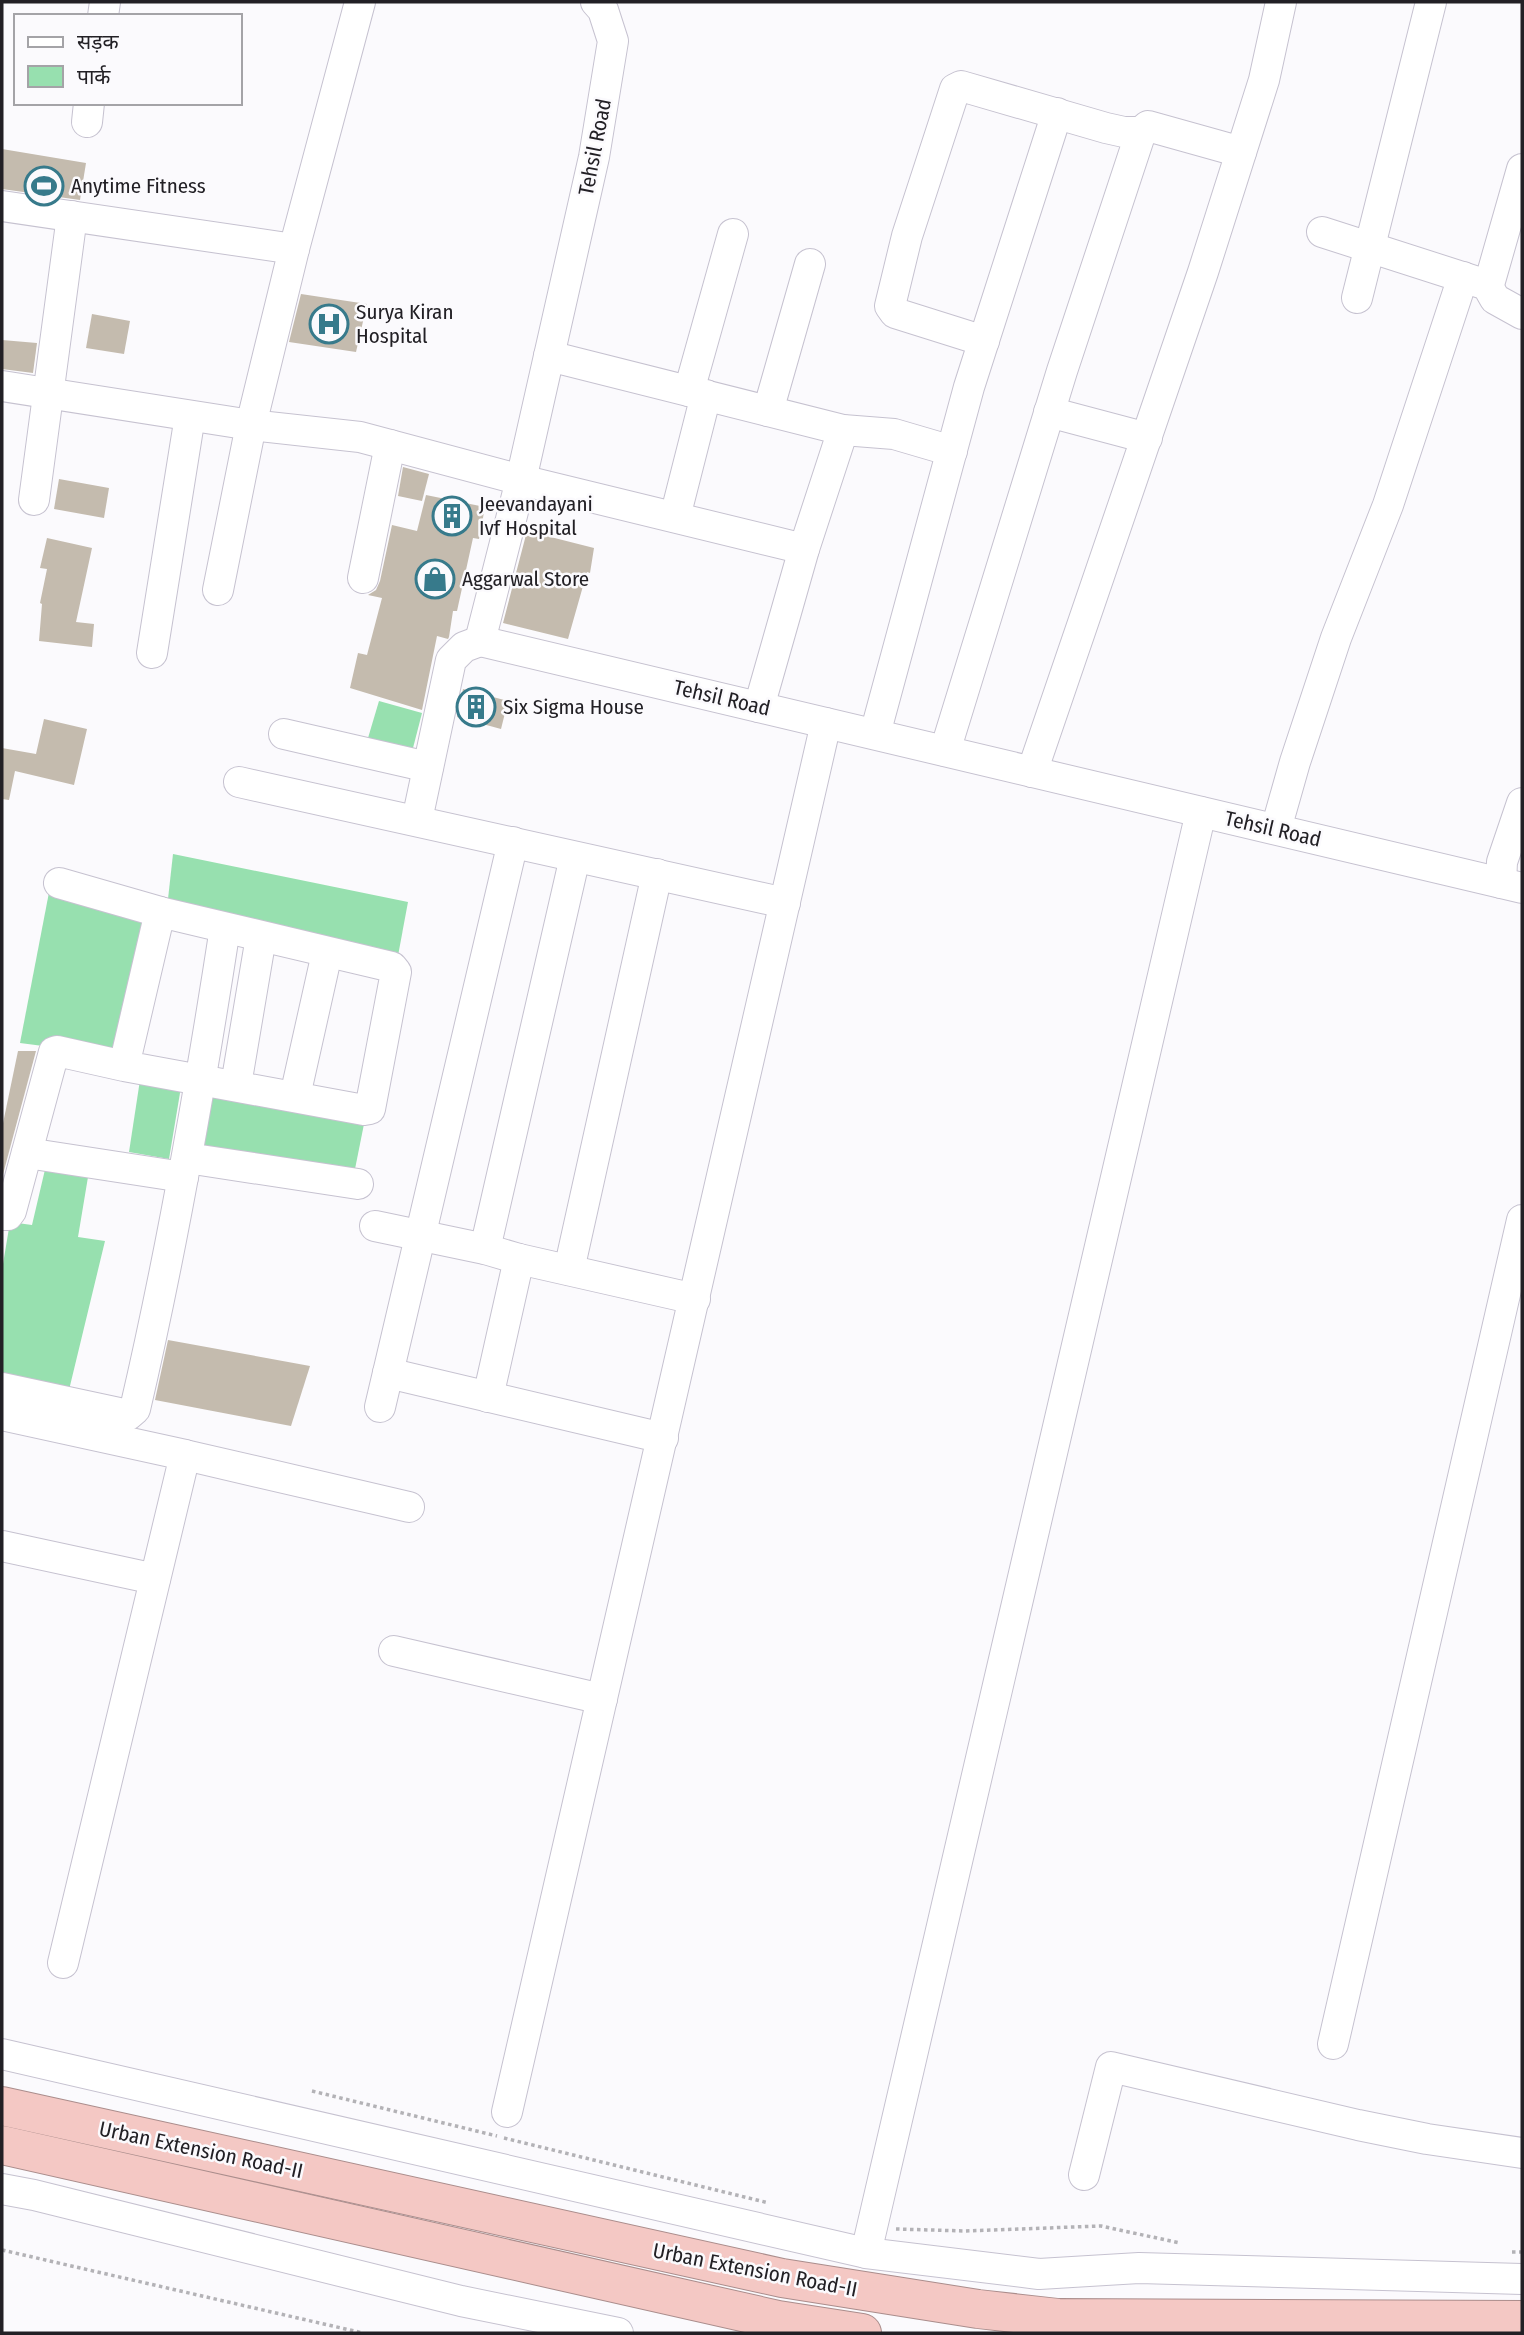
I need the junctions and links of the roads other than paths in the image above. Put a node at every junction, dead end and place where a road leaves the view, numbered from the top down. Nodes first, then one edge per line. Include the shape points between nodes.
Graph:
1 (360, 2) edge
2 (596, 2) edge
3 (1281, 2) edge
4 (1431, 2) edge
5 (1057, 113) junction
6 (1141, 132) junction
7 (1241, 152) junction
8 (1522, 169) edge
9 (2, 206) edge
10 (72, 216) junction
11 (1322, 232) dead end
12 (733, 234) dead end
13 (294, 249) junction
14 (1369, 249) junction
15 (810, 264) dead end
16 (1475, 281) junction
17 (1357, 298) dead end
18 (1522, 314) edge
19 (984, 341) junction
20 (549, 356) junction
21 (2, 386) edge
22 (697, 393) junction
23 (47, 394) junction
24 (768, 411) junction
25 (1049, 412) junction
26 (190, 416) junction
27 (251, 425) junction
28 (843, 429) junction
29 (1147, 438) junction
30 (390, 445) junction
31 (952, 451) junction
32 (521, 480) junction
33 (34, 500) dead end
34 (675, 517) junction
35 (804, 549) junction
36 (363, 578) dead end
37 (218, 590) dead end
38 (480, 641) junction
39 (152, 653) dead end
40 (760, 707) junction
41 (826, 723) junction
42 (284, 734) dead end
43 (875, 734) junction
44 (945, 751) junction
45 (428, 767) junction
46 (1032, 772) junction
47 (239, 782) dead end
48 (1522, 803) edge
49 (1202, 812) junction
50 (417, 820) junction
51 (1276, 829) junction
52 (513, 842) junction
53 (575, 857) junction
54 (657, 874) junction
55 (59, 883) dead end
56 (1512, 885) edge
57 (785, 902) junction
58 (159, 912) junction
59 (225, 928) junction
60 (261, 937) junction
61 (327, 953) junction
62 (124, 1066) junction
63 (201, 1079) junction
64 (236, 1086) junction
65 (295, 1096) junction
66 (27, 1153) junction
67 (185, 1168) junction
68 (358, 1184) dead end
69 (2, 1215) edge
70 (1522, 1220) edge
71 (374, 1226) dead end
72 (420, 1236) junction
73 (485, 1249) junction
74 (519, 1259) junction
75 (569, 1270) junction
76 (695, 1299) junction
77 (388, 1373) junction
78 (2, 1388) edge
79 (488, 1396) junction
80 (380, 1407) dead end
81 (2, 1415) edge
82 (663, 1438) junction
83 (185, 1455) junction
84 (409, 1507) dead end
85 (2, 1546) edge
86 (155, 1579) junction
87 (394, 1651) dead end
88 (602, 1699) junction
89 (63, 1963) dead end
90 (1334, 2044) dead end
91 (2, 2054) edge
92 (2, 2106) edge
93 (507, 2112) dead end
94 (2, 2146) edge
95 (1522, 2153) edge
96 (1084, 2175) dead end
97 (2, 2189) edge
98 (868, 2241) junction
99 (1522, 2279) edge
100 (1522, 2320) edge
101 (618, 2333) edge
102 (862, 2333) edge

1 - 13 street
2 - 20 street, Tehsil Road via 613,41 611,59
3 - 7 street via 1264,80
4 - 14 street
5 - 6 street via 1124,132
5 - 19 street
5 - 19 street via 958,86 906,236 890,306 895,313
6 - 7 street via 1148,127
6 - 25 street
7 - 29 street
8 - 16 street via 1490,281
9 - 10 street
10 - 13 street
10 - 23 street
11 - 14 street
12 - 22 street
13 - 27 street
14 - 16 street
14 - 17 street
15 - 24 street
16 - 18 street
16 - 51 street via 1336,638
19 - 31 street
20 - 22 street
20 - 32 street, Tehsil Road
21 - 23 street
22 - 24 street
22 - 34 street
23 - 26 street
23 - 33 street
24 - 28 street
25 - 29 street
25 - 44 street
26 - 27 street
26 - 39 street
27 - 30 street via 359,437
27 - 37 street
28 - 31 street via 894,434
28 - 35 street
29 - 46 street
30 - 32 street
30 - 36 street
31 - 43 street
32 - 34 street
32 - 38 street, Tehsil Road
34 - 35 street
35 - 40 street
38 - 40 street, Tehsil Road
38 - 45 street via 464,647 451,660
40 - 41 street, Tehsil Road
41 - 43 street, Tehsil Road
41 - 57 street
42 - 45 street
43 - 44 street, Tehsil Road
44 - 46 street, Tehsil Road
45 - 50 street
46 - 49 street, Tehsil Road
47 - 50 street
48 - 56 street via 1502,862
49 - 51 street, Tehsil Road
49 - 98 street
50 - 52 street
51 - 56 street, Tehsil Road
52 - 53 street
52 - 72 street
53 - 54 street
53 - 73 street
54 - 57 street
54 - 75 street
55 - 58 street
57 - 76 street
58 - 59 street
58 - 62 street
59 - 60 street
59 - 63 street
60 - 61 street
60 - 64 street
61 - 65 street
61 - 65 street via 396,972 372,1105 364,1110
62 - 63 street
62 - 66 street via 54,1052
63 - 64 street
63 - 67 street
64 - 65 street
66 - 67 street
66 - 69 street via 10,1214
67 - 68 street
67 - 78 street via 135,1409 128,1415
70 - 90 street
71 - 72 street
72 - 73 street
72 - 77 street
73 - 74 street
74 - 75 street
74 - 79 street
75 - 76 street
76 - 82 street
77 - 79 street
77 - 80 street
79 - 82 street
81 - 83 street
82 - 88 street
83 - 84 street
83 - 86 street
85 - 86 street
86 - 89 street
87 - 88 street
88 - 93 street
91 - 98 street
92 - 100 highway, Urban Extension Road-II via 782,2278 978,2309 1058,2318
94 - 102 highway, Urban Extension Road-II via 778,2320
95 - 96 street via 1358,2125 1111,2067
97 - 101 street via 461,2301
98 - 99 street via 1040,2274 1139,2269

